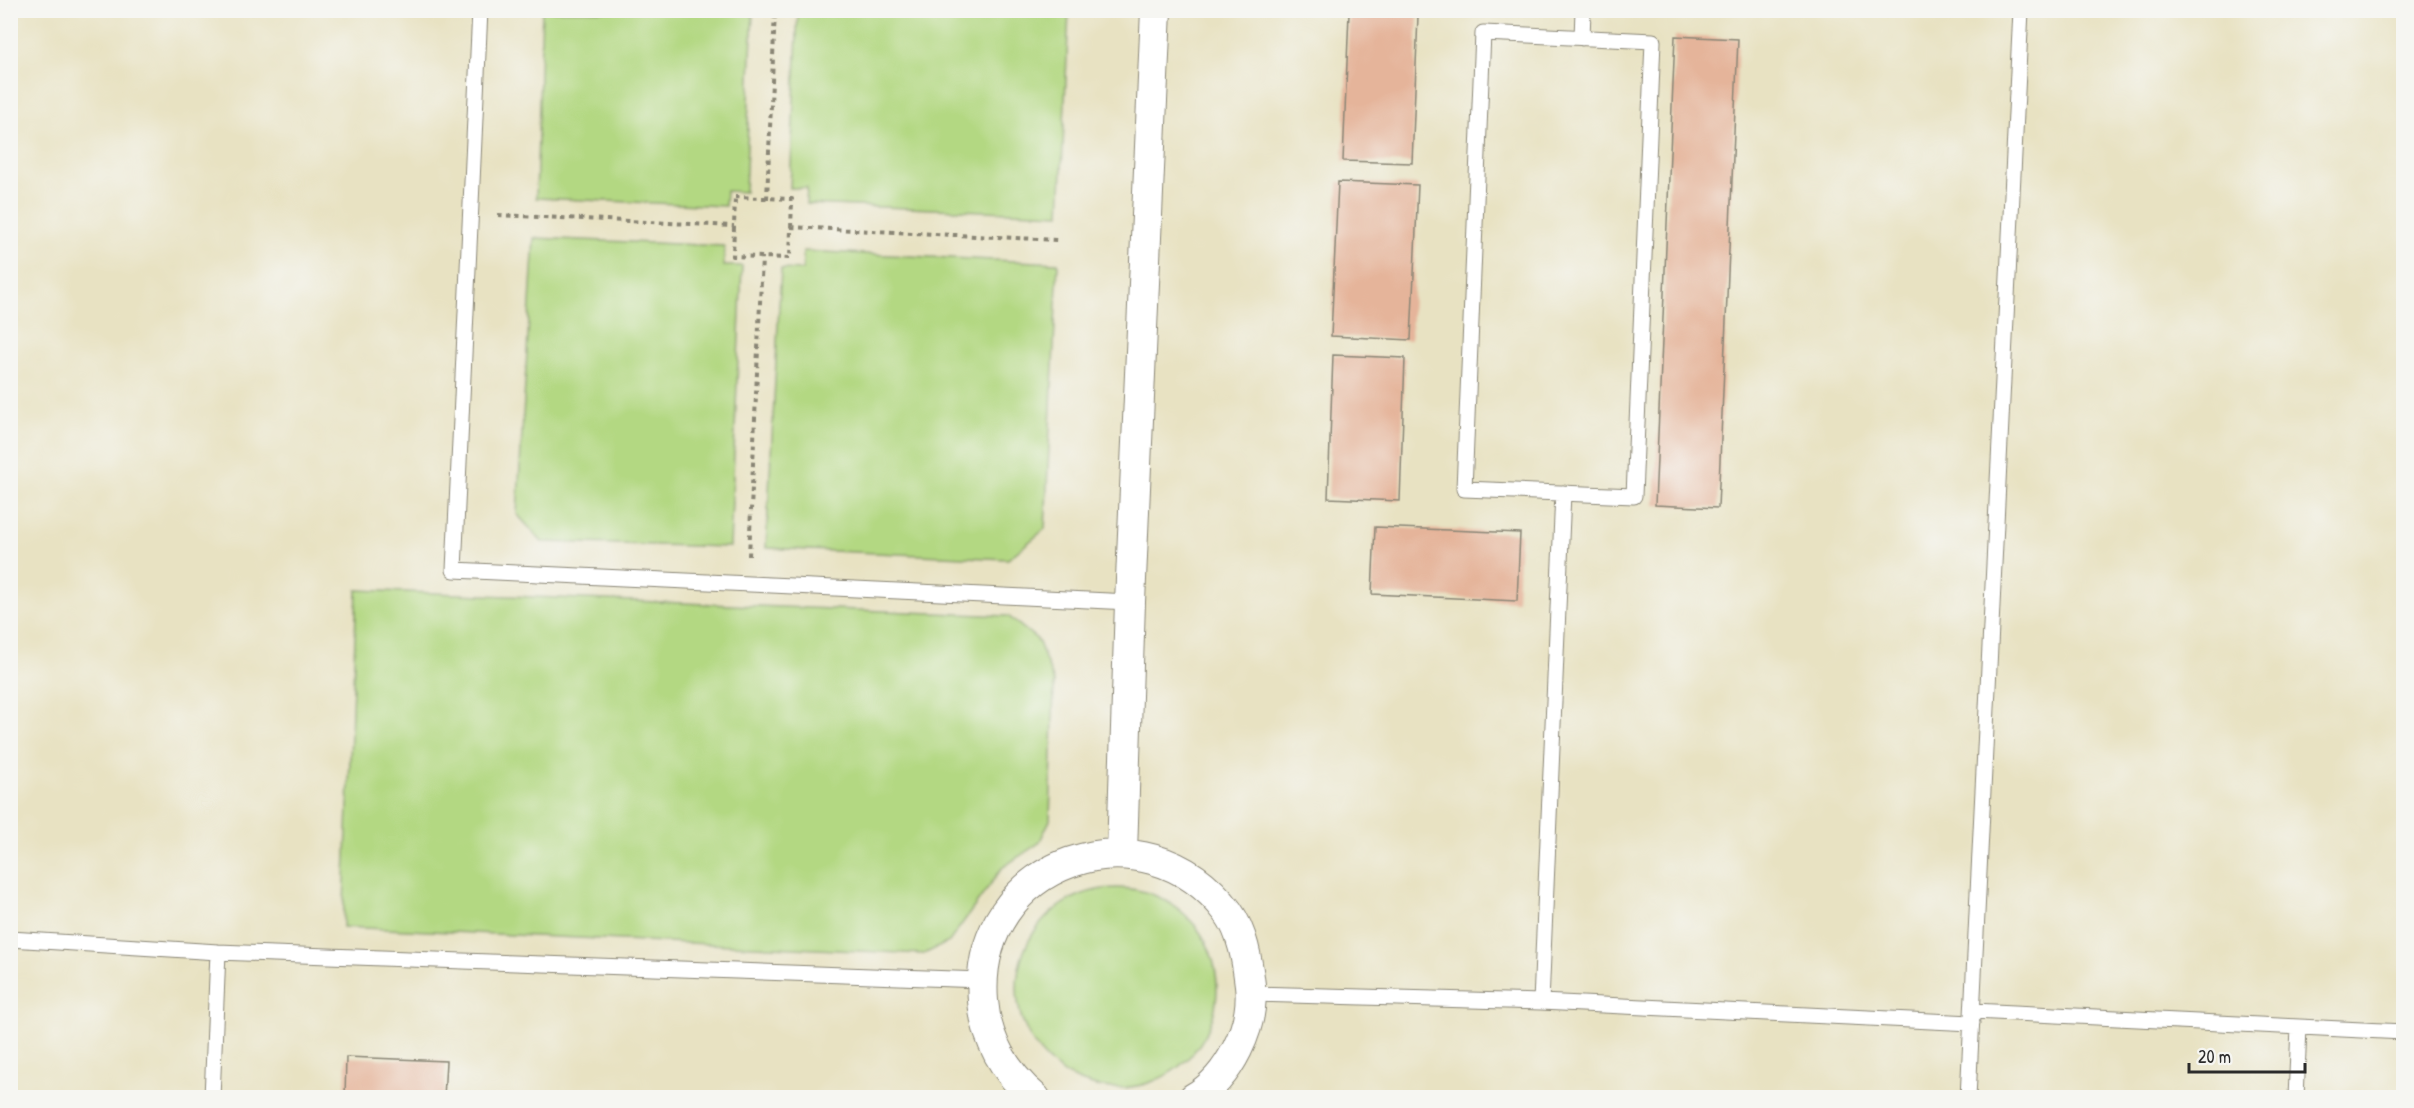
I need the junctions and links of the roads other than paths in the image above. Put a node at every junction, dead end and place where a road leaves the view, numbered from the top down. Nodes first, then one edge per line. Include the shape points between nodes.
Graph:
1 (480, 10) edge
2 (1156, 10) edge
3 (1583, 10) edge
4 (2021, 10) edge
5 (1582, 38) junction
6 (1563, 493) junction
7 (1130, 602) junction
8 (1122, 853) junction
9 (10, 939) edge
10 (218, 952) junction
11 (981, 980) junction
12 (1251, 994) junction
13 (1541, 1002) junction
14 (1972, 1017) junction
15 (2299, 1027) junction
16 (2403, 1032) edge
17 (212, 1098) edge
18 (1035, 1098) edge
19 (1194, 1098) edge
20 (1968, 1098) edge
21 (2296, 1098) edge

1 - 7 lane via 454,570
2 - 7 street
3 - 5 lane
4 - 14 lane
5 - 6 lane via 1653,41 1650,113 1634,496
5 - 6 lane via 1484,33 1464,489
6 - 13 lane
7 - 8 street
8 - 11 street via 1081,857 1042,874 1011,903 990,939
8 - 12 street via 1163,861 1200,882 1229,913 1246,952
9 - 10 lane
10 - 11 lane
10 - 17 lane
11 - 18 street via 984,1021 1000,1060
12 - 13 lane
12 - 19 street via 1245,1030 1229,1063
13 - 14 lane
14 - 15 lane
14 - 20 lane
15 - 16 lane
15 - 21 lane

